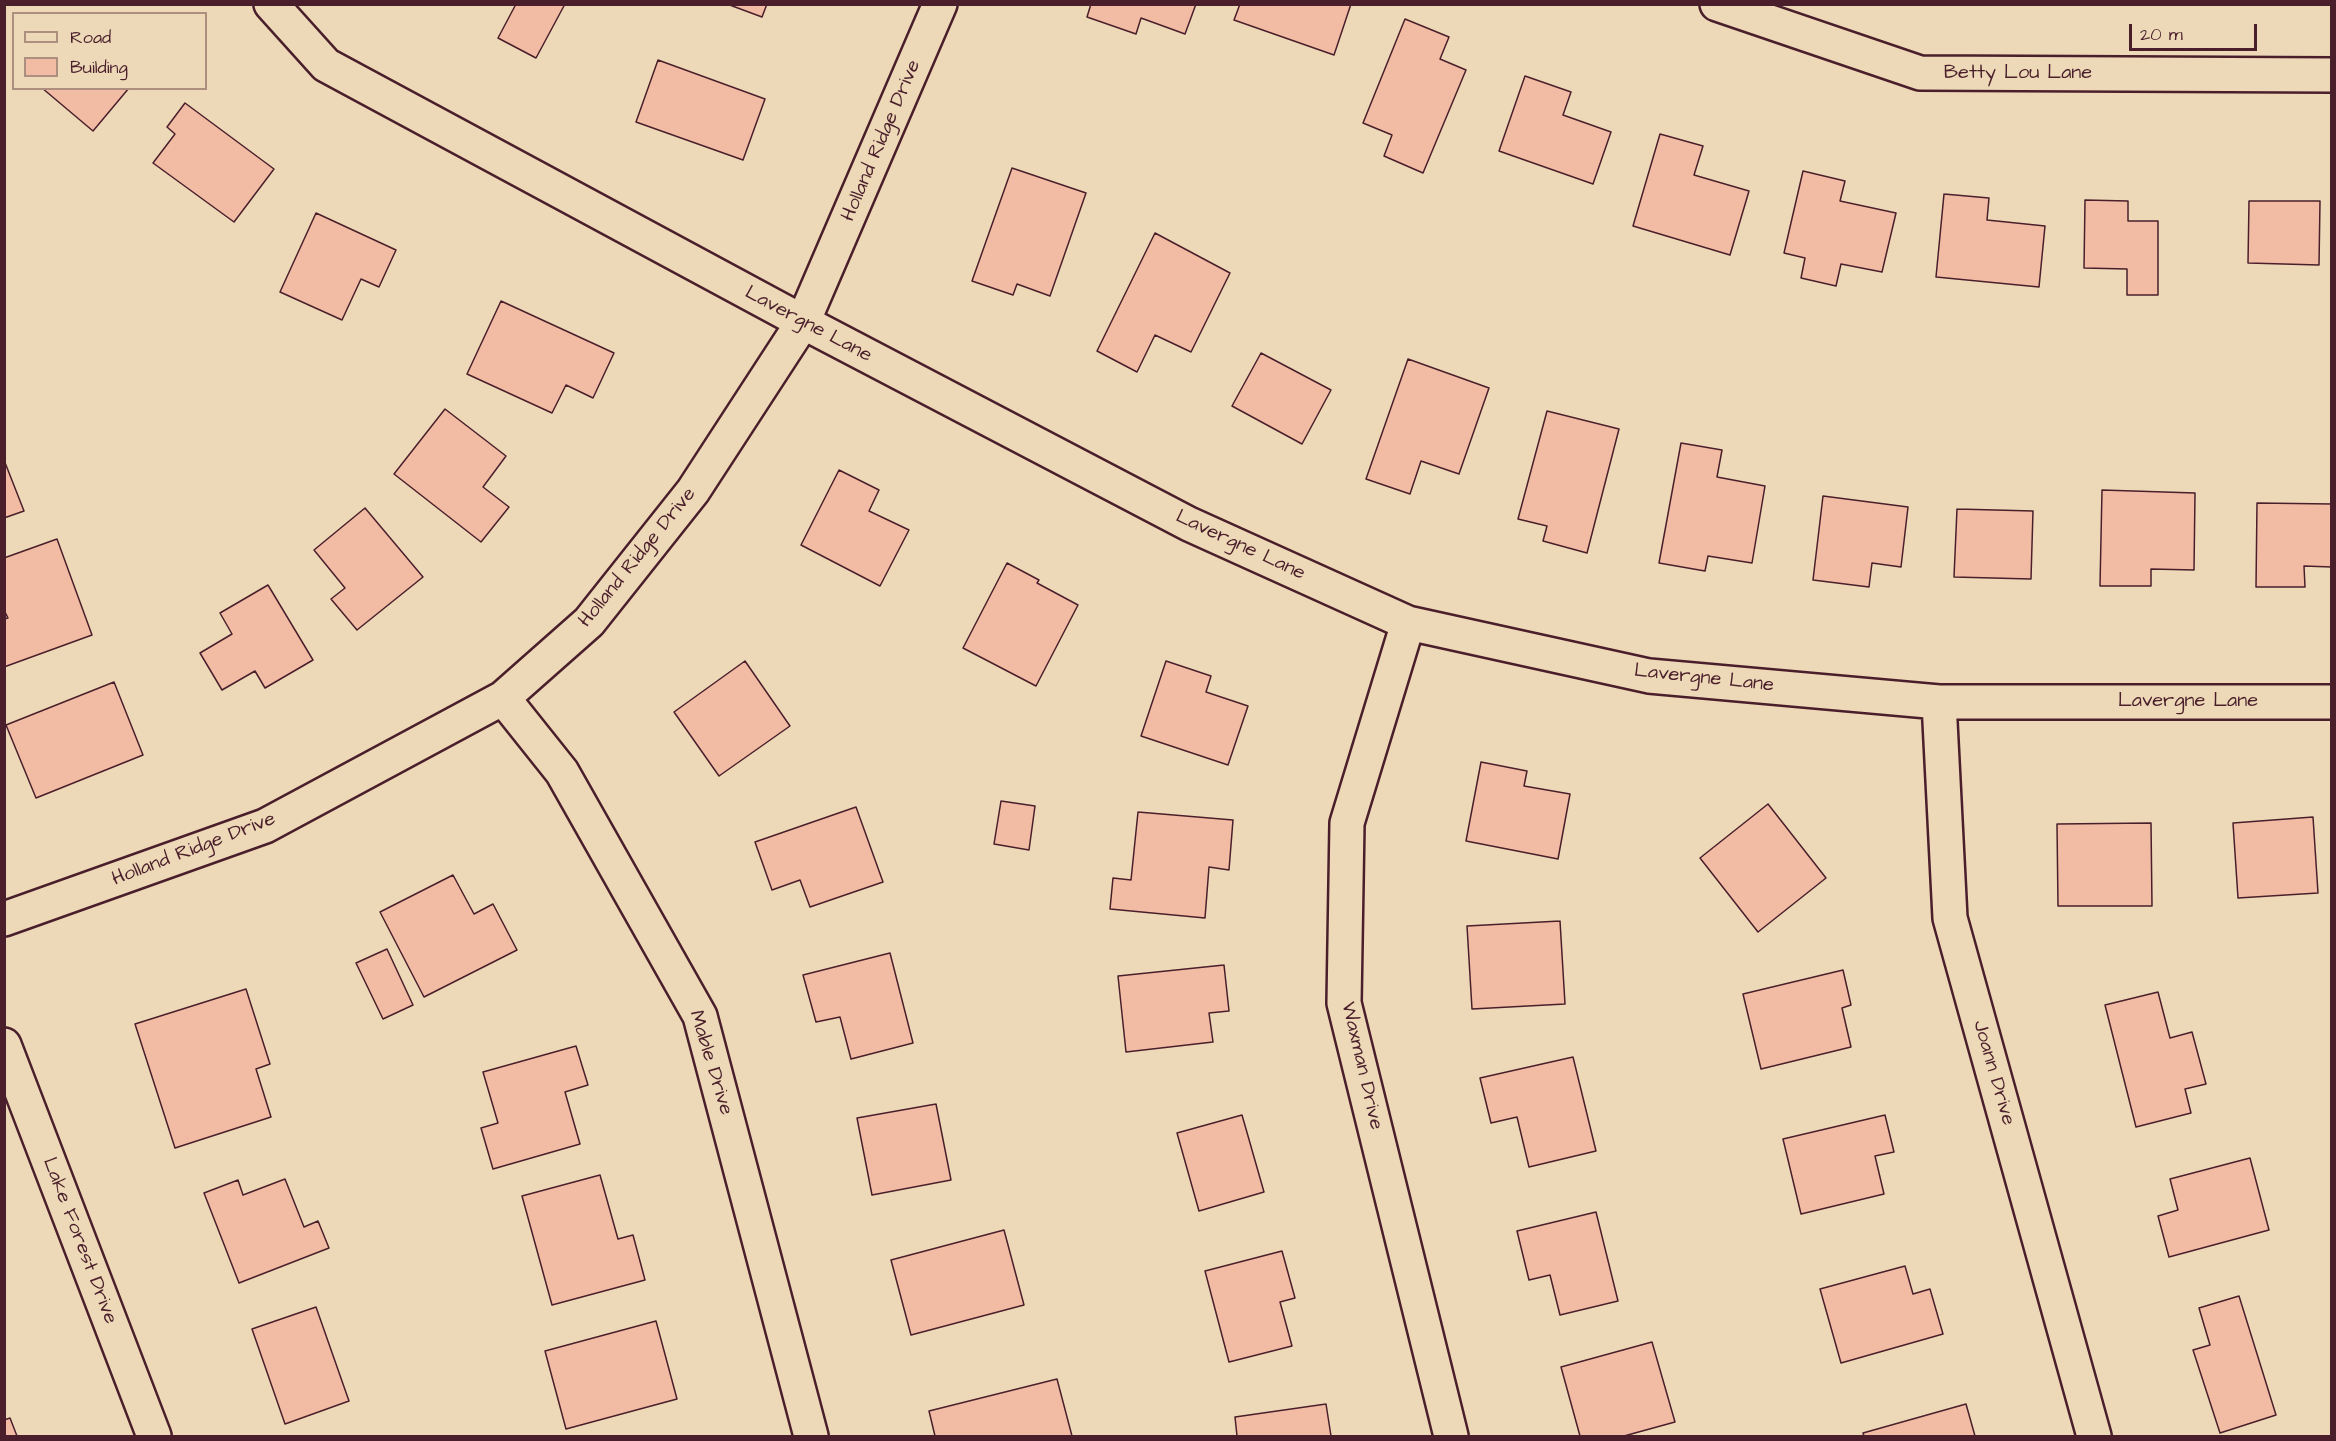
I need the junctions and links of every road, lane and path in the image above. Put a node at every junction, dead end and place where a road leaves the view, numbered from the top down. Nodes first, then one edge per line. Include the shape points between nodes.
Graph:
1 (271, 4) edge
2 (940, 4) edge
3 (1717, 4) edge
4 (2331, 75) edge
5 (803, 322) junction
6 (1408, 623) junction
7 (503, 698) junction
8 (1939, 702) junction
9 (2331, 702) edge
10 (4, 920) edge
11 (4, 1045) edge
12 (154, 1437) edge
13 (812, 1437) edge
14 (1451, 1437) edge
15 (2094, 1437) edge

1 - 5 street, Lavergne Lane via 326,65
2 - 5 street, Holland Ridge Drive
3 - 4 street, Betty Lou Lane via 1920,73
5 - 6 street, Lavergne Lane via 1189,524
5 - 7 street, Holland Ridge Drive via 693,491 589,622
6 - 8 street, Lavergne Lane via 1649,676
6 - 14 street, Waxman Drive via 1347,823 1344,1003
7 - 10 street, Holland Ridge Drive via 265,826
7 - 13 street, Mable Drive via 562,772 700,1016
8 - 9 street, Lavergne Lane
8 - 15 street, Joann Drive via 1950,918
11 - 12 street, Lake Forest Drive

